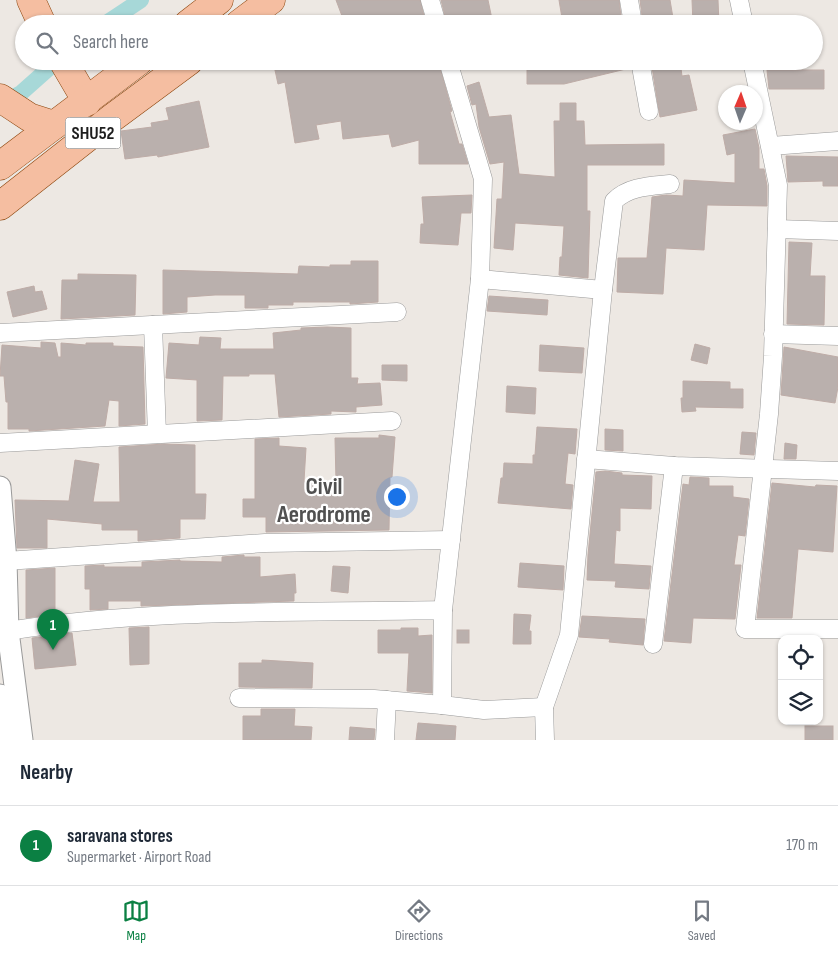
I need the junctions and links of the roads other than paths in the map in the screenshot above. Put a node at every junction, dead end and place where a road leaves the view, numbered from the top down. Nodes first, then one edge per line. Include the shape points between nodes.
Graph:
1 (31, 0) edge
2 (219, 0) edge
3 (271, 0) edge
4 (430, 0) edge
5 (629, 0) edge
6 (740, 0) edge
7 (38, 15) edge
8 (200, 15) edge
9 (251, 15) edge
10 (434, 15) edge
11 (632, 15) edge
12 (742, 15) edge
13 (68, 70) edge
14 (123, 70) edge
15 (176, 70) edge
16 (451, 70) edge
17 (642, 70) edge
18 (754, 70) edge
19 (82, 94) junction
20 (9, 104) edge
21 (649, 111) dead end
22 (54, 125) junction
23 (838, 141) edge
24 (771, 146) junction
25 (0, 166) edge
26 (670, 184) dead end
27 (0, 206) edge
28 (776, 229) junction
29 (838, 231) edge
30 (480, 279) junction
31 (603, 290) junction
32 (397, 312) dead end
33 (153, 325) junction
34 (0, 333) edge
35 (773, 334) junction
36 (838, 336) edge
37 (392, 421) dead end
38 (157, 434) junction
39 (0, 443) edge
40 (586, 459) junction
41 (674, 466) junction
42 (764, 469) junction
43 (838, 471) edge
44 (0, 487) edge
45 (451, 540) junction
46 (6, 561) junction
47 (443, 610) junction
48 (838, 629) edge
49 (8, 631) junction
50 (654, 644) dead end
51 (0, 695) edge
52 (239, 698) dead end
53 (387, 700) junction
54 (442, 705) junction
55 (544, 707) junction
56 (5, 740) edge
57 (22, 740) edge
58 (386, 740) edge
59 (545, 740) edge

1 - 7 main road
2 - 8 main road
3 - 9 main road
4 - 10 street
5 - 11 street
6 - 12 street
13 - 19 main road
14 - 19 main road, SHU52
15 - 27 main road, SHU52
16 - 30 street via 483,179
17 - 21 street
18 - 24 street
19 - 22 main road, SHU52
20 - 22 main road via 29,117
22 - 25 main road, SHU52
23 - 24 street
24 - 28 street via 778,186
26 - 31 street via 635,189 614,200
28 - 29 street
28 - 35 street
30 - 31 street
30 - 45 street
31 - 40 street
32 - 33 street
33 - 34 street
33 - 38 street
35 - 36 street
35 - 42 street
37 - 38 street
38 - 39 street
40 - 41 street
40 - 55 street via 569,635
41 - 42 street
41 - 50 street
42 - 43 street
42 - 48 street via 745,629
44 - 46 street
45 - 46 street via 265,543
45 - 47 street
46 - 49 street
47 - 49 street via 258,612 138,618
47 - 54 street
49 - 57 street
51 - 56 street
52 - 53 street
53 - 54 street
53 - 58 street
54 - 55 street via 484,710
55 - 59 street

